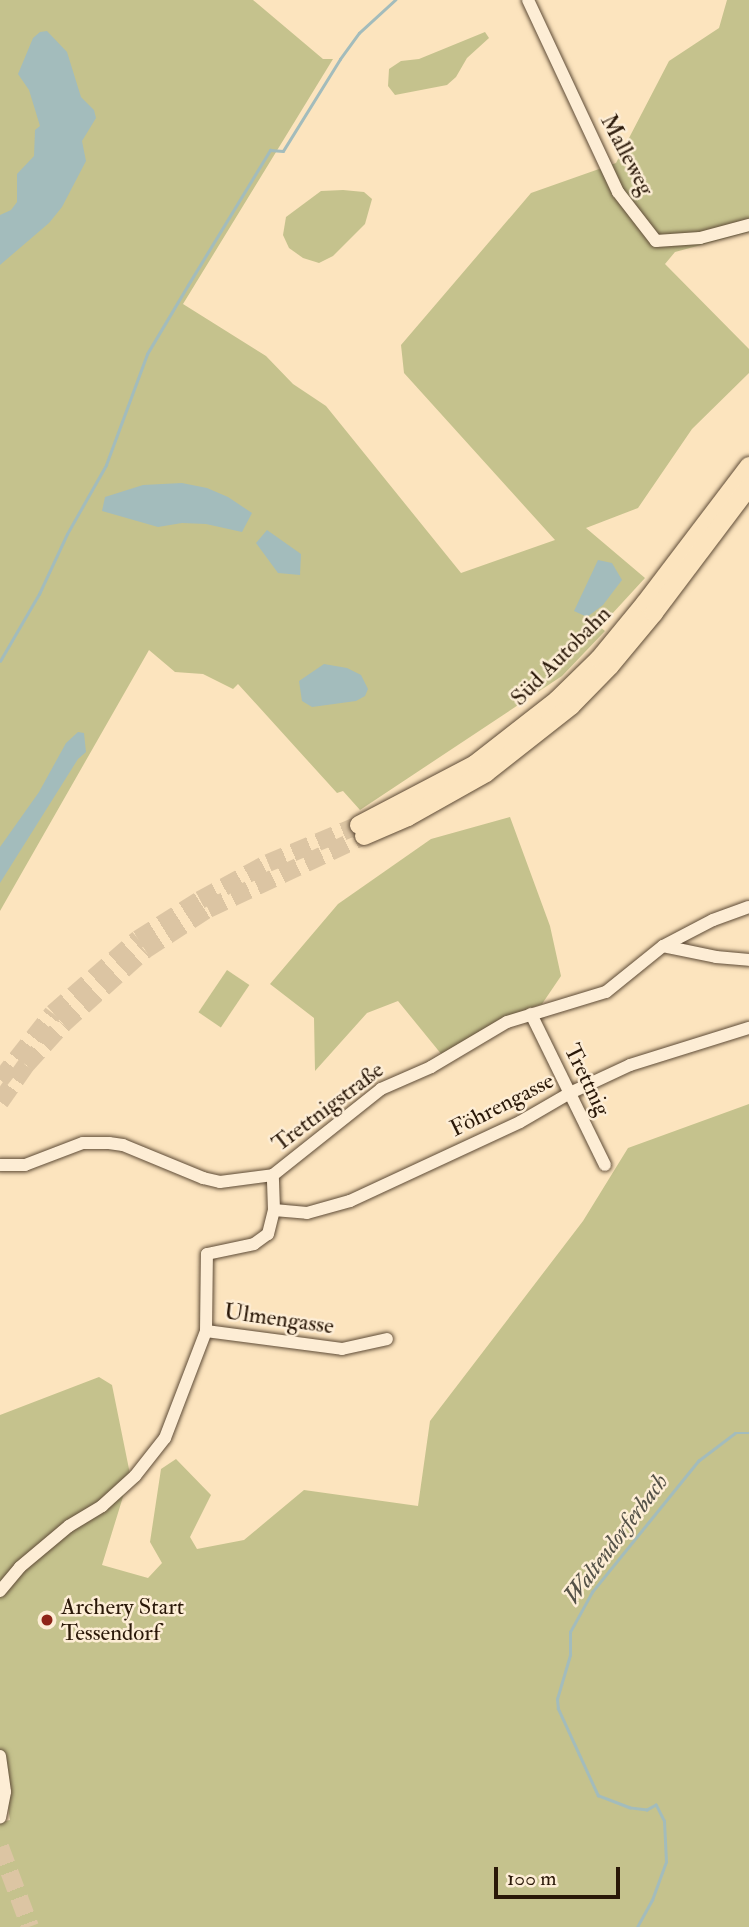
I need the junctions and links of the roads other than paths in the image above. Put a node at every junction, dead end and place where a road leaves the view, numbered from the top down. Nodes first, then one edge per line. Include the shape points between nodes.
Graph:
1 (528, 0) edge
2 (749, 225) edge
3 (749, 466) edge
4 (749, 487) edge
5 (749, 907) edge
6 (663, 946) junction
7 (749, 960) edge
8 (531, 1014) junction
9 (749, 1028) edge
10 (570, 1093) junction
11 (605, 1165) dead end
12 (0, 1166) edge
13 (273, 1175) junction
14 (274, 1210) junction
15 (206, 1331) junction
16 (387, 1339) dead end
17 (0, 1591) edge
18 (0, 1756) edge
19 (0, 1818) edge

1 - 2 street, Malleweg via 618,192 656,241 700,238
3 - 4 highway, Süd Autobahn via 599,659 557,700 475,764 362,831 408,817 486,773 571,706 654,613
5 - 6 street, Trettnigstraße
6 - 7 street
6 - 8 street, Trettnigstraße via 606,992
8 - 10 street, Trettnig
8 - 13 street, Trettnigstraße via 381,1089
9 - 10 street, Föhrengasse via 654,1056
10 - 11 street, Trettnig
10 - 14 street, Föhrengasse via 520,1122 350,1201 307,1213
12 - 13 street via 25,1165 83,1143 109,1143 220,1182
13 - 14 street, Trettnigstraße
14 - 15 street, Trettnigstraße via 268,1234 254,1244 207,1254
15 - 16 street, Ulmengasse via 342,1349
15 - 17 street, Trettnigstraße via 165,1438 135,1476 20,1567
18 - 19 street via 5,1792

